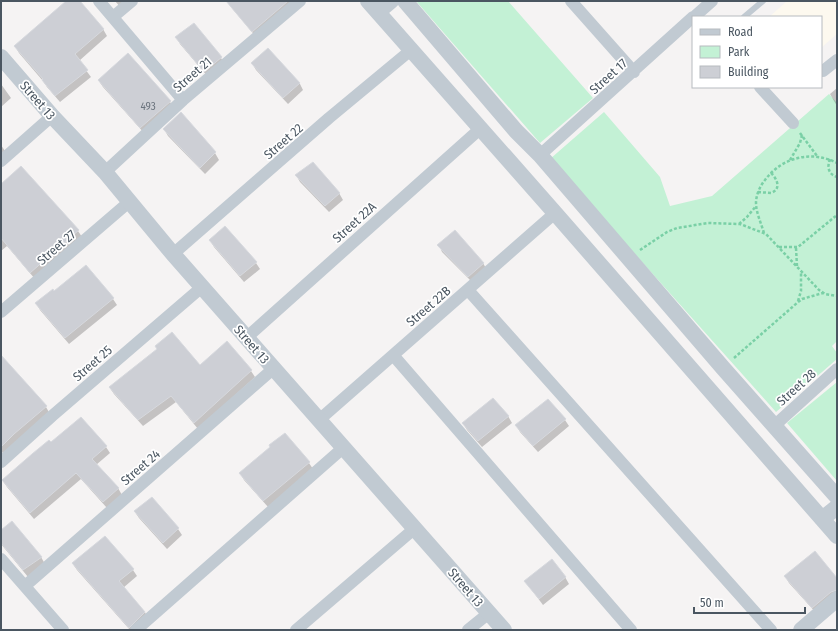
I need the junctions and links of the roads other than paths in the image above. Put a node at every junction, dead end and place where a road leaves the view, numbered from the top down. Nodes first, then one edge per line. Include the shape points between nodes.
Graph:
1 (99, 1) edge
2 (132, 1) edge
3 (300, 1) edge
4 (391, 1) edge
5 (405, 1) edge
6 (571, 1) edge
7 (763, 1) edge
8 (707, 3) edge
9 (373, 6) edge
10 (695, 16) edge
11 (745, 16) edge
12 (113, 17) junction
13 (692, 19) edge
14 (411, 50) junction
15 (1, 57) edge
16 (837, 60) edge
17 (823, 71) dead end
18 (634, 72) junction
19 (761, 88) edge
20 (183, 100) junction
21 (52, 116) junction
22 (793, 123) road end
23 (481, 128) junction
24 (540, 155) junction
25 (1, 161) edge
26 (104, 172) junction
27 (129, 202) junction
28 (555, 213) junction
29 (173, 254) junction
30 (633, 264) junction
31 (617, 284) junction
32 (202, 287) junction
33 (468, 290) junction
34 (1, 312) edge
35 (246, 338) junction
36 (393, 355) junction
37 (273, 369) junction
38 (837, 369) edge
39 (319, 420) junction
40 (774, 426) junction
41 (343, 448) junction
42 (1, 462) edge
43 (837, 497) edge
44 (837, 507) edge
45 (822, 519) junction
46 (414, 529) junction
47 (837, 536) edge
48 (1, 558) edge
49 (25, 586) junction
50 (837, 600) edge
51 (488, 613) junction
52 (63, 630) edge
53 (136, 630) edge
54 (296, 630) edge
55 (468, 630) edge
56 (504, 630) edge
57 (631, 630) edge
58 (770, 630) edge
59 (801, 630) edge

1 - 12 street
2 - 12 street
3 - 20 street, Street 21
4 - 9 street
5 - 24 street
6 - 18 street
7 - 11 lane
8 - 10 street, Street 17
9 - 14 street
12 - 20 street
13 - 18 street, Street 17
14 - 23 street
14 - 29 street, Street 22
15 - 21 street, Street 13
16 - 17 street
18 - 24 street, Street 17
19 - 22 street
20 - 26 street, Street 21
21 - 25 street
21 - 26 street, Street 13
23 - 28 street
23 - 35 street, Street 22A
24 - 30 street
26 - 27 street, Street 13
27 - 29 street, Street 13
27 - 34 street, Street 27
28 - 31 street
28 - 33 street, Street 22B
29 - 32 street, Street 13
30 - 31 street
30 - 40 street
31 - 45 street
32 - 35 street, Street 13
32 - 42 street, Street 25
33 - 36 street, Street 22B
33 - 58 street
35 - 37 street, Street 13
36 - 39 street, Street 22B
36 - 57 street
37 - 39 street, Street 13
37 - 49 street, Street 24
38 - 40 street, Street 28
39 - 41 street, Street 13
40 - 43 street
41 - 46 street, Street 13
41 - 53 street
44 - 45 street
45 - 47 street
46 - 51 street, Street 13
46 - 54 street
48 - 49 street
49 - 52 street
50 - 59 street
51 - 55 street
51 - 56 street, Street 13

